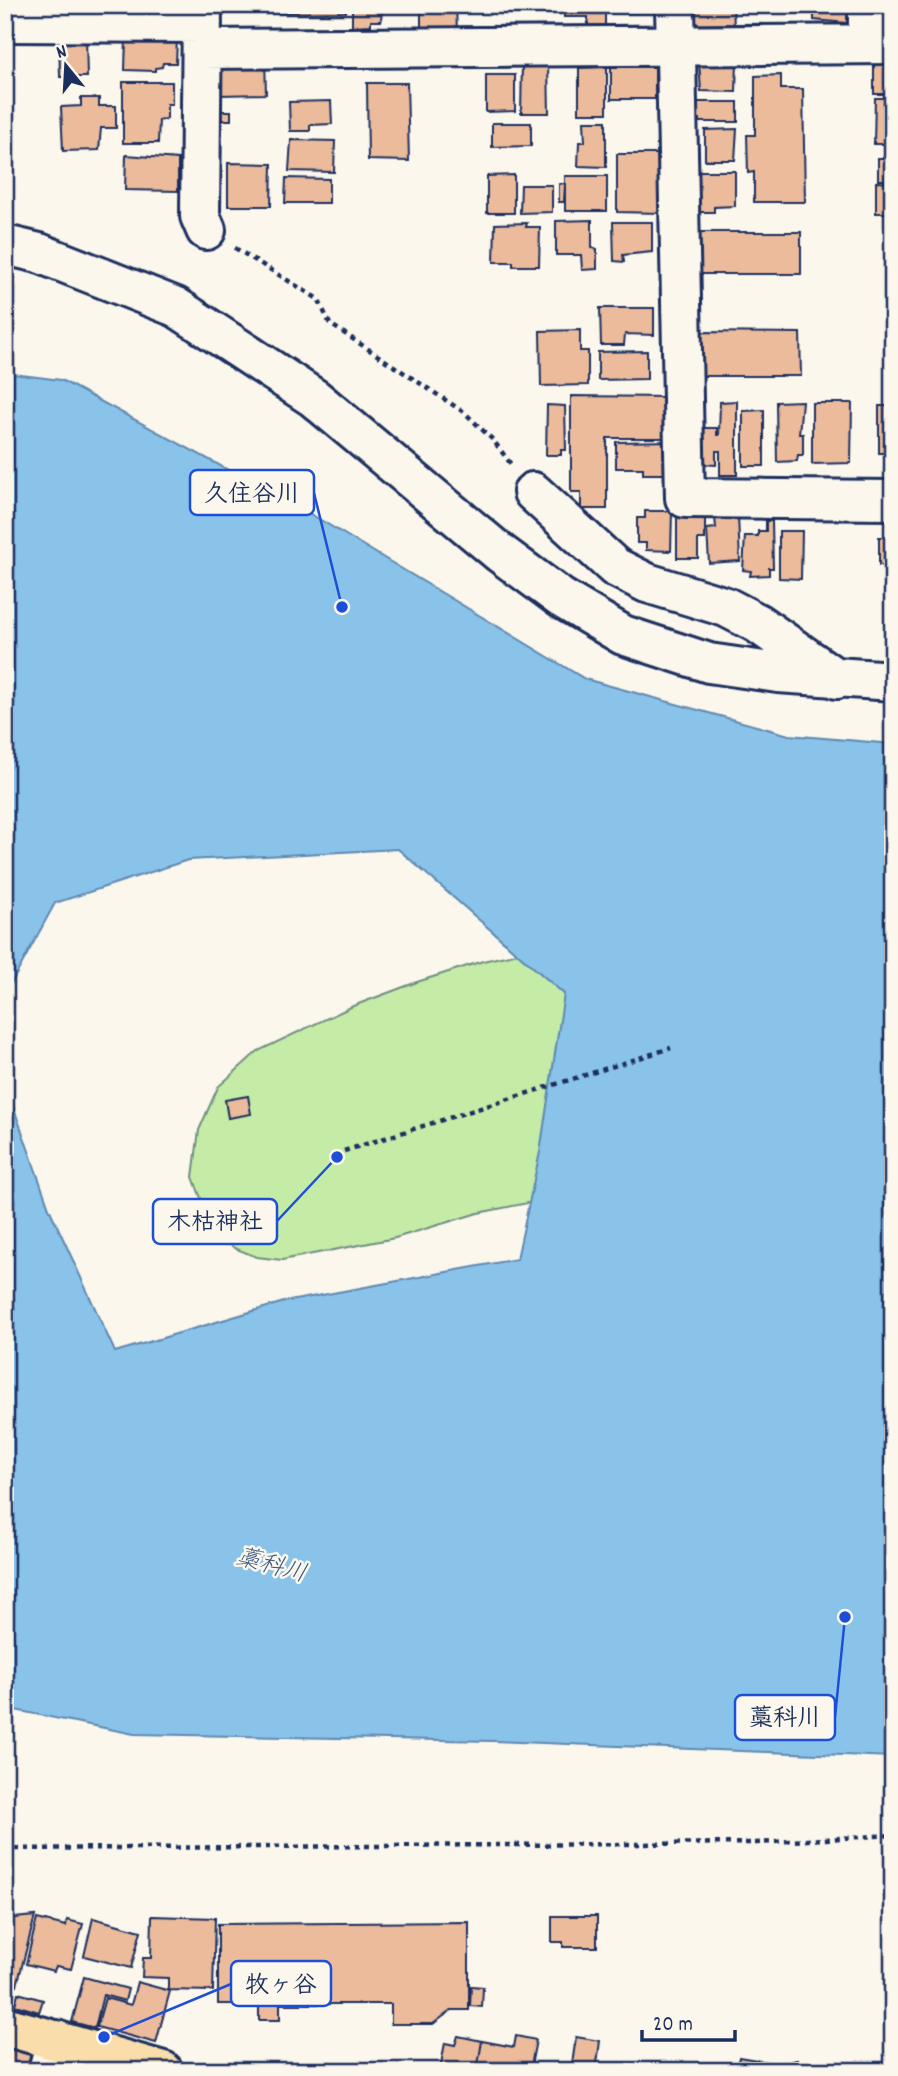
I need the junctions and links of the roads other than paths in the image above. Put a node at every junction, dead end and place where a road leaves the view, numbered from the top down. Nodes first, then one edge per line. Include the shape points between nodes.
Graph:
1 (675, 5) edge
2 (868, 5) edge
3 (5, 22) edge
4 (202, 25) edge
5 (674, 44) junction
6 (880, 44) edge
7 (206, 230) road end
8 (5, 245) edge
9 (533, 492) road end
10 (893, 500) edge
11 (837, 678) junction
12 (893, 681) edge
13 (5, 2026) edge
14 (52, 2056) edge
15 (163, 2071) edge

1 - 5 street
2 - 6 street
3 - 4 street
4 - 5 street
4 - 7 street via 200,216
5 - 6 street
5 - 10 street via 685,498
8 - 11 street via 39,253 176,307 314,398 500,553 561,598 623,635 709,663
9 - 11 street via 615,567 669,592 747,617
11 - 12 street
13 - 14 main road
14 - 15 main road

